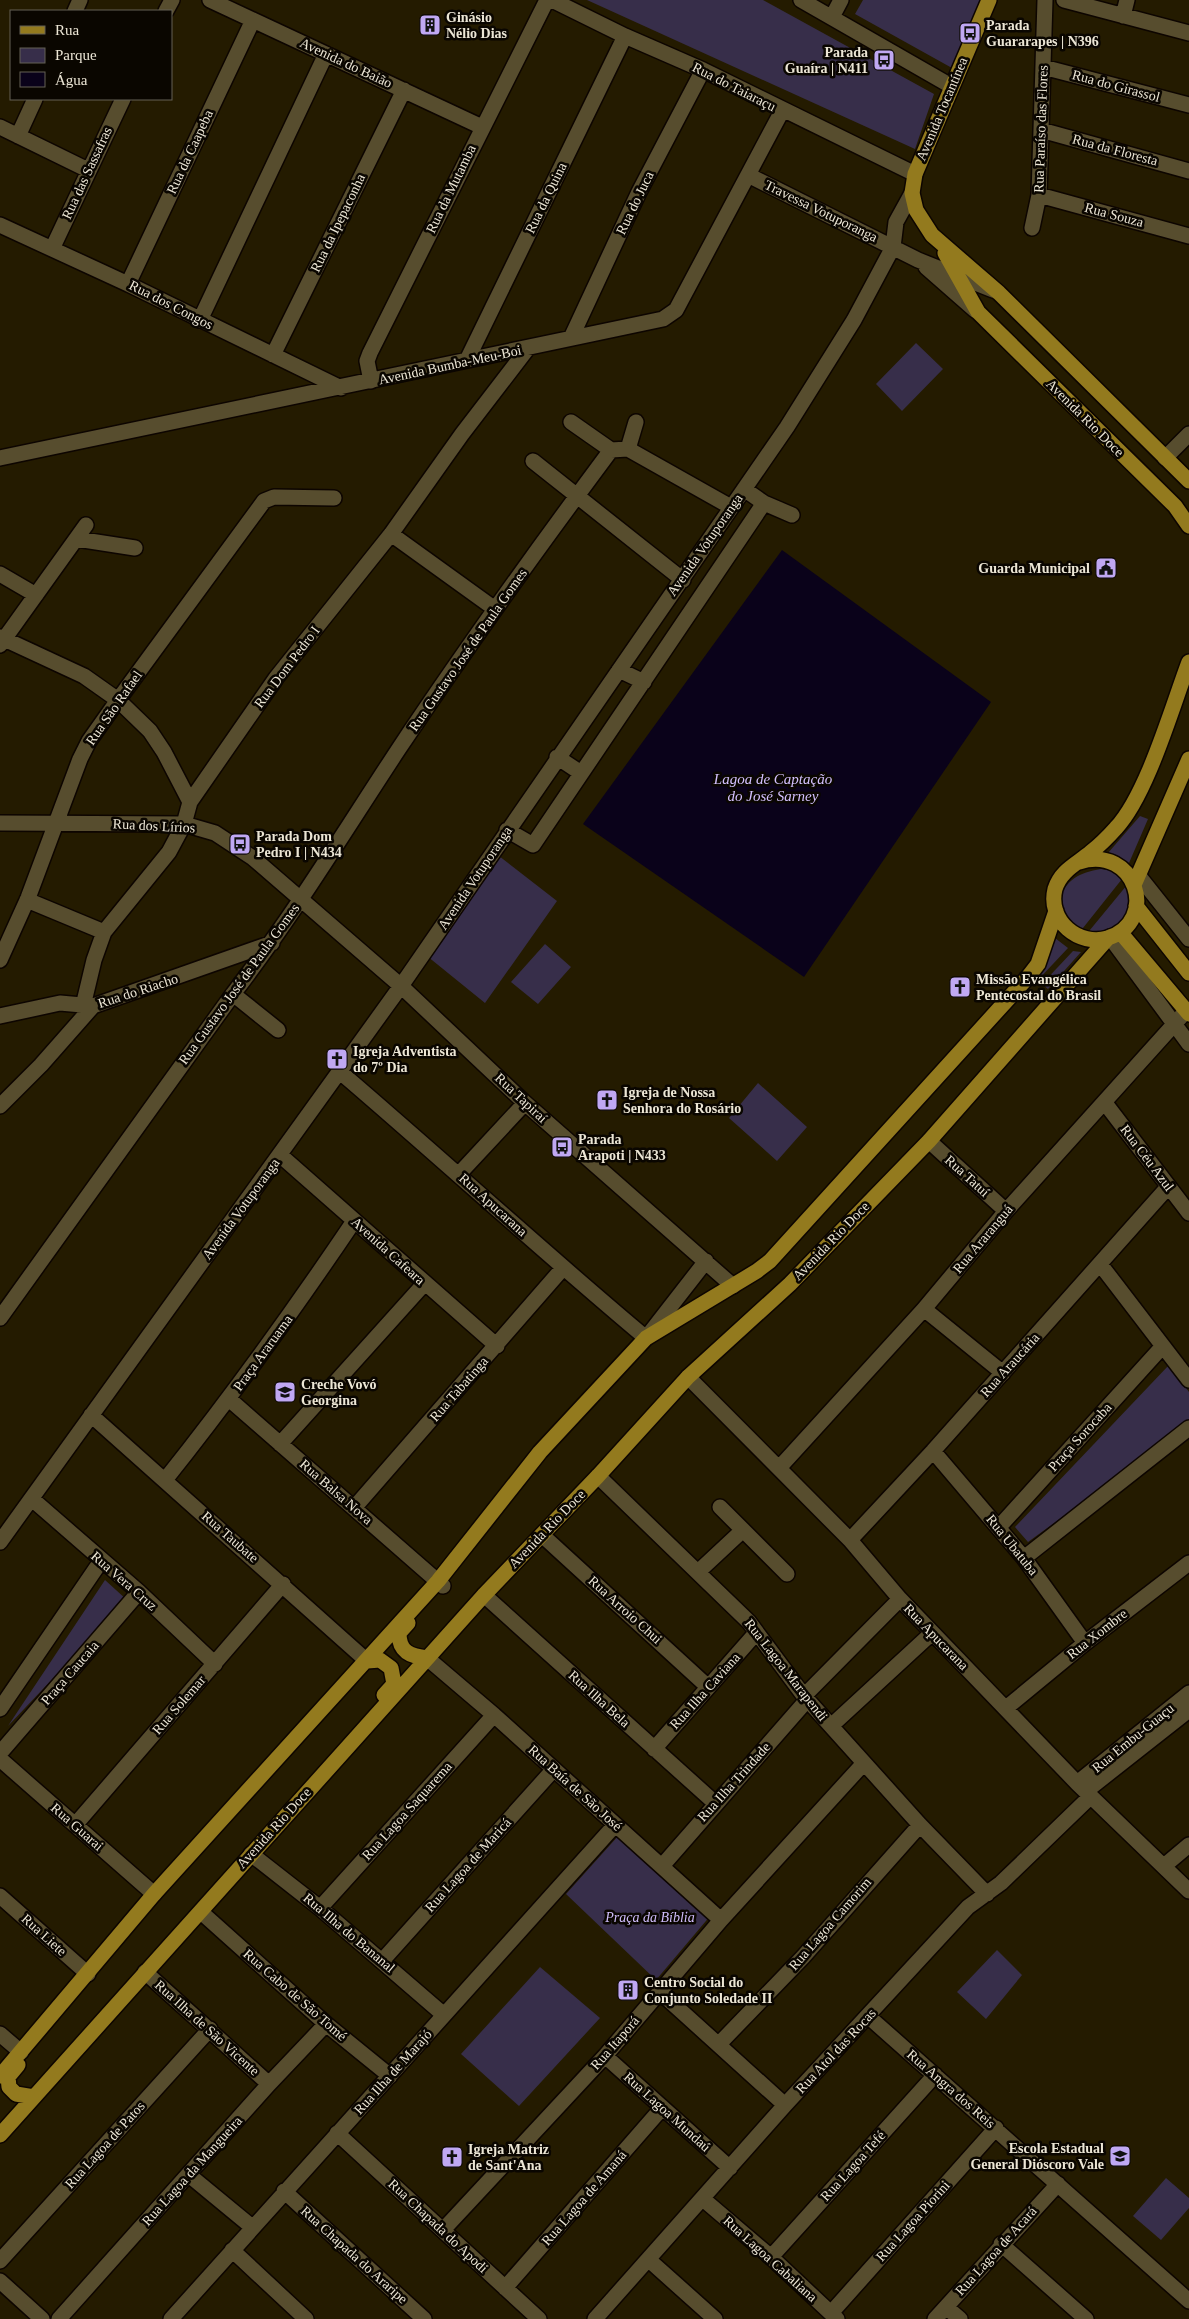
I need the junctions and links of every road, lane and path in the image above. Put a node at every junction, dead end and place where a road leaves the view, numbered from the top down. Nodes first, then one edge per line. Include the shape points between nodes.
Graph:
1 (210, 0) edge
2 (547, 0) edge
3 (552, 0) edge
4 (801, 0) edge
5 (841, 0) edge
6 (989, 0) edge
7 (1045, 0) edge
8 (1064, 0) edge
9 (1127, 0) edge
10 (1123, 16) junction
11 (832, 17) junction
12 (253, 20) junction
13 (1189, 33) edge
14 (625, 36) junction
15 (326, 54) junction
16 (1043, 66) junction
17 (703, 70) junction
18 (950, 86) junction
19 (404, 90) junction
20 (35, 100) edge
21 (123, 100) edge
22 (1189, 105) edge
23 (782, 111) junction
24 (0, 127) edge
25 (482, 127) junction
26 (1041, 130) junction
27 (18, 136) junction
28 (88, 170) junction
29 (1189, 170) edge
30 (915, 174) junction
31 (748, 175) junction
32 (912, 193) junction
33 (1039, 195) junction
34 (0, 225) edge
35 (1032, 228) dead end
36 (1189, 236) edge
37 (940, 243) junction
38 (893, 247) junction
39 (52, 248) junction
40 (918, 260) junction
41 (958, 275) junction
42 (128, 284) junction
43 (999, 293) junction
44 (978, 312) junction
45 (200, 320) junction
46 (571, 338) junction
47 (528, 348) junction
48 (273, 355) junction
49 (466, 360) junction
50 (371, 381) junction
51 (340, 388) junction
52 (571, 422) dead end
53 (636, 422) dead end
54 (1189, 434) edge
55 (628, 449) junction
56 (611, 450) junction
57 (0, 458) edge
58 (1165, 458) junction
59 (533, 461) dead end
60 (1189, 481) edge
61 (744, 489) junction
62 (578, 495) junction
63 (334, 498) dead end
64 (764, 503) junction
65 (731, 507) junction
66 (792, 514) dead end
67 (86, 525) dead end
68 (1189, 526) edge
69 (391, 534) junction
70 (77, 539) junction
71 (135, 548) dead end
72 (0, 574) edge
73 (680, 583) junction
74 (36, 595) junction
75 (698, 601) junction
76 (495, 609) junction
77 (1, 640) edge
78 (1189, 662) edge
79 (619, 670) junction
80 (644, 682) junction
81 (118, 700) junction
82 (557, 757) junction
83 (1188, 768) edge
84 (581, 773) junction
85 (190, 802) junction
86 (0, 823) edge
87 (56, 823) junction
88 (184, 824) junction
89 (507, 830) junction
90 (1079, 862) junction
91 (1136, 880) junction
92 (27, 900) junction
93 (300, 900) junction
94 (1136, 906) junction
95 (1056, 911) junction
96 (104, 932) junction
97 (1113, 936) junction
98 (1189, 939) edge
99 (272, 944) junction
100 (0, 960) edge
101 (1189, 973) edge
102 (401, 986) junction
103 (233, 994) junction
104 (88, 1006) junction
105 (1188, 1012) edge
106 (0, 1016) edge
107 (1174, 1025) junction
108 (278, 1030) dead end
109 (1189, 1044) edge
110 (339, 1071) junction
111 (1105, 1102) junction
112 (525, 1103) junction
113 (0, 1106) edge
114 (929, 1141) junction
115 (280, 1155) junction
116 (459, 1174) junction
117 (1168, 1187) junction
118 (1006, 1211) junction
119 (1189, 1213) edge
120 (354, 1221) junction
121 (706, 1261) junction
122 (1100, 1264) junction
123 (563, 1268) junction
124 (424, 1284) junction
125 (733, 1286) junction
126 (924, 1309) junction
127 (0, 1318) edge
128 (646, 1338) junction
129 (497, 1346) junction
130 (1162, 1347) junction
131 (1003, 1373) junction
132 (688, 1377) junction
133 (1189, 1380) edge
134 (229, 1399) junction
135 (91, 1415) junction
136 (1189, 1428) edge
137 (280, 1444) junction
138 (933, 1451) junction
139 (778, 1468) junction
140 (598, 1476) junction
141 (165, 1480) junction
142 (32, 1499) junction
143 (720, 1507) dead end
144 (354, 1508) junction
145 (999, 1527) junction
146 (743, 1530) junction
147 (542, 1535) junction
148 (850, 1540) junction
149 (0, 1542) edge
150 (1024, 1558) junction
151 (101, 1561) junction
152 (1189, 1563) edge
153 (699, 1571) junction
154 (787, 1574) dead end
155 (440, 1583) junction
156 (283, 1584) junction
157 (139, 1592) junction
158 (484, 1595) junction
159 (900, 1599) junction
160 (756, 1633) junction
161 (932, 1634) junction
162 (1085, 1643) junction
163 (427, 1658) junction
164 (367, 1661) junction
165 (215, 1664) junction
166 (708, 1686) junction
167 (1189, 1693) edge
168 (806, 1698) junction
169 (0, 1708) edge
170 (1006, 1708) junction
171 (1189, 1710) edge
172 (494, 1715) junction
173 (831, 1726) junction
174 (654, 1749) junction
175 (1, 1752) edge
176 (864, 1763) junction
177 (327, 1768) junction
178 (554, 1769) junction
179 (1084, 1790) junction
180 (715, 1803) junction
181 (616, 1824) junction
182 (920, 1824) junction
183 (75, 1825) junction
184 (1189, 1846) edge
185 (251, 1854) junction
186 (662, 1866) junction
187 (1164, 1866) junction
188 (1189, 1891) edge
189 (154, 1894) junction
190 (987, 1894) junction
191 (0, 1896) edge
192 (320, 1908) junction
193 (201, 1912) junction
194 (721, 1920) junction
195 (382, 1961) junction
196 (145, 1972) junction
197 (83, 1979) junction
198 (660, 1992) junction
199 (444, 2015) junction
200 (869, 2017) junction
201 (326, 2024) junction
202 (210, 2029) junction
203 (0, 2034) edge
204 (719, 2044) junction
205 (21, 2052) junction
206 (605, 2056) junction
207 (935, 2075) junction
208 (0, 2076) edge
209 (390, 2076) junction
210 (269, 2084) junction
211 (34, 2097) junction
212 (785, 2105) junction
213 (662, 2108) junction
214 (996, 2128) junction
215 (337, 2133) junction
216 (0, 2135) edge
217 (730, 2168) junction
218 (189, 2175) junction
219 (1058, 2184) junction
220 (284, 2191) junction
221 (703, 2199) junction
222 (252, 2227) junction
223 (444, 2230) junction
224 (1001, 2244) junction
225 (232, 2250) junction
226 (771, 2257) junction
227 (649, 2260) junction
228 (0, 2261) edge
229 (0, 2281) edge
230 (505, 2288) junction
231 (1189, 2301) edge
232 (946, 2306) junction
233 (834, 2316) edge
234 (174, 2318) edge
235 (42, 2319) edge
236 (59, 2319) edge
237 (306, 2319) edge
238 (424, 2319) edge
239 (539, 2319) edge
240 (595, 2319) edge
241 (715, 2319) edge
242 (935, 2319) edge
243 (960, 2319) edge
244 (1086, 2319) edge

1 - 12 street, Avenida do Baião
2 - 25 street, Rua da Mutamba
3 - 14 street, Rua do Taiaraçu
4 - 11 street
5 - 11 street
6 - 18 main road, Avenida Tocantínea
7 - 16 street, Rua Paraíso das Flores
8 - 10 street
9 - 10 street
10 - 13 street
11 - 18 street
12 - 15 street, Avenida do Baião
12 - 42 street, Rua da Caapeba
14 - 17 street, Rua do Taiaraçu
14 - 49 street, Rua da Quina
15 - 19 street, Avenida do Baião
15 - 45 street
16 - 22 street, Rua do Girassol
16 - 26 street, Rua Paraíso das Flores
17 - 23 street, Rua do Taiaraçu
17 - 46 street, Rua do Juca via 639,192
18 - 30 main road, Avenida Tocantínea
19 - 25 street, Avenida do Baião
19 - 48 street, Rua da Ipepaconha
20 - 27 street
21 - 28 street, Rua das Sassafras
23 - 30 street, Rua do Taiaraçu
23 - 31 street, Avenida Bumba-Meu-Boi
24 - 27 street
25 - 50 street, Rua da Mutamba via 370,353
26 - 29 street, Rua da Floresta
26 - 33 street, Rua Paraíso das Flores
27 - 28 street
28 - 39 street, Rua das Sassafras
30 - 32 main road, Avenida Tocantínea
31 - 38 street, Travessa Votuporanga
31 - 46 street, Avenida Bumba-Meu-Boi via 670,316
32 - 37 main road, Avenida Rio Doce via 923,224
32 - 38 street, Avenida Votuporanga via 896,222
33 - 35 street, Rua Paraíso das Flores
33 - 36 street, Rua Souza
34 - 39 street, Rua dos Congos
37 - 41 main road, Avenida Rio Doce
37 - 43 main road, Avenida Rio Doce
38 - 40 street, Avenida Rio Doce
38 - 61 street, Avenida Votuporanga via 854,320
39 - 42 street, Rua dos Congos
40 - 41 street, Avenida Rio Doce
40 - 44 street, Avenida Rio Doce
41 - 43 street, Avenida Rio Doce
41 - 44 main road, Avenida Rio Doce
42 - 45 street, Rua dos Congos
43 - 58 main road, Avenida Rio Doce
44 - 68 main road, Avenida Rio Doce via 1174,506
45 - 48 street, Rua dos Congos
46 - 47 street, Avenida Bumba-Meu-Boi
47 - 49 street, Avenida Bumba-Meu-Boi
47 - 69 street, Rua Dom Pedro I
48 - 51 street, Rua dos Congos
49 - 50 street, Avenida Bumba-Meu-Boi
50 - 51 street, Avenida Bumba-Meu-Boi
51 - 57 street, Avenida Bumba-Meu-Boi
52 - 56 street
53 - 55 street
54 - 58 street
55 - 56 street
55 - 65 street
56 - 62 street, Rua Gustavo José de Paula Gomes
58 - 60 main road, Avenida Rio Doce
59 - 62 street
61 - 64 street
61 - 65 street, Avenida Votuporanga
62 - 73 street
62 - 76 street, Rua Gustavo José de Paula Gomes
63 - 81 street, Rua São Rafael via 284,496 269,499 258,507
64 - 66 street
64 - 75 street, Avenida Votuporanga
65 - 73 street, Avenida Votuporanga
67 - 70 street
69 - 76 street
69 - 85 street, Rua Dom Pedro I via 276,678
70 - 71 street
70 - 74 street
72 - 74 street
73 - 75 street
73 - 79 street, Avenida Votuporanga
74 - 77 street
75 - 80 street, Avenida Votuporanga
76 - 93 street, Rua Gustavo José de Paula Gomes
77 - 81 street via 84,676
78 - 90 main road via 1131,808 1117,827
79 - 80 street
79 - 82 street, Avenida Votuporanga
80 - 84 street, Avenida Votuporanga
81 - 85 street via 150,731
81 - 87 street, Rua São Rafael via 83,753
82 - 84 street
82 - 89 street, Avenida Votuporanga
83 - 91 main road
84 - 89 street, Avenida Votuporanga via 532,845
85 - 88 street, Rua Dom Pedro I
86 - 87 street, Rua dos Lírios
87 - 88 street, Rua dos Lírios
87 - 92 street, Rua São Rafael
88 - 93 street, Rua dos Lírios via 215,833 253,858
88 - 96 street, Rua Dom Pedro I via 169,852
89 - 102 street, Avenida Votuporanga
90 - 91 main road via 1095,858 1112,861
90 - 95 main road via 1058,882 1054,901
91 - 94 main road
91 - 98 street
92 - 96 street
92 - 100 street, Rua São Rafael
93 - 99 street, Rua Gustavo José de Paula Gomes
93 - 102 street, Rua dos Lírios
94 - 97 main road, Avenida Rio Doce via 1128,925
94 - 101 main road
95 - 97 main road via 1067,929 1079,937 1094,940
95 - 125 main road via 1038,964 1028,977 770,1261
96 - 104 street, Rua Dom Pedro I via 94,960
97 - 105 main road
97 - 107 street
97 - 114 main road, Avenida Rio Doce
99 - 103 street, Rua Gustavo José de Paula Gomes
99 - 104 street, Rua do Riacho
102 - 110 street, Avenida Votuporanga
102 - 112 street, Rua Tapiraí
103 - 108 street
103 - 127 street, Rua Gustavo José de Paula Gomes
104 - 106 street, Rua do Riacho via 60,1003
104 - 113 street, Rua Dom Pedro I via 41,1065
105 - 107 street, Rua Araranguá
107 - 109 street
107 - 111 street, Rua Araranguá
110 - 115 street, Avenida Votuporanga
110 - 116 street, Rua Apucarana
111 - 117 street, Rua Céu Azul
111 - 118 street, Rua Araranguá
112 - 116 street
112 - 121 street, Rua Tapiraí
114 - 118 street, Rua Tatuí
114 - 132 main road, Avenida Rio Doce via 790,1284
115 - 120 street, Avenida Cafeara
115 - 135 street, Avenida Votuporanga
116 - 123 street, Rua Apucarana
117 - 119 street, Rua Céu Azul
117 - 122 street, Rua Araucária
118 - 126 street, Rua Araranguá
120 - 124 street, Avenida Cafeara
120 - 134 street, Praça Araruama
121 - 125 street, Rua Tapiraí
121 - 128 street
122 - 130 street
122 - 131 street, Rua Araucária
123 - 128 street, Rua Apucarana
123 - 129 street, Rua Tabatinga
124 - 129 street, Avenida Cafeara
124 - 137 street
125 - 128 main road
126 - 131 street
126 - 139 street, Rua Araranguá
128 - 155 main road via 540,1452
129 - 144 street, Rua Tabatinga
130 - 133 street
130 - 145 street, Praça Sorocaba
131 - 138 street, Rua Araucária
132 - 139 street, Rua Apucarana
132 - 140 main road, Avenida Rio Doce
134 - 137 street, Rua Balsa Nova
134 - 141 street, Praça Araruama
135 - 141 street, Rua Taubate
135 - 142 street, Avenida Votuporanga
136 - 150 street
137 - 144 street, Rua Balsa Nova
138 - 145 street, Rua Ubatuba
138 - 148 street, Rua Araucária
139 - 148 street, Rua Apucarana
140 - 147 main road, Avenida Rio Doce
140 - 153 street, Rua Lagoa Marapendi
141 - 156 street, Rua Taubate
142 - 149 street, Avenida Votuporanga
142 - 151 street, Rua Vera Cruz
143 - 146 street
144 - 155 street, Rua Balsa Nova
145 - 150 street, Rua Ubatuba
146 - 153 street
146 - 154 street
147 - 158 main road, Avenida Rio Doce
147 - 166 street, Rua Arroio Chui
148 - 159 street, Rua Apucarana
150 - 162 street, Rua Ubatuba
151 - 157 street, Rua Vera Cruz
151 - 169 street
152 - 162 street, Rua Xombre
153 - 160 street, Rua Lagoa Marapendi
155 - 163 main road via 399,1633 399,1643 405,1652
155 - 164 main road
156 - 164 street, Rua Taubate
156 - 165 street, Rua Solemar
157 - 165 street, Rua Vera Cruz
157 - 175 street, Praça Caucaia
158 - 163 main road, Avenida Rio Doce
158 - 174 street, Rua Ilha Bela
159 - 161 street, Rua Apucarana
159 - 168 street, Rua Ilha Trindade
160 - 166 street, Rua Ilha Caviana
160 - 168 street, Rua Lagoa Marapendi
161 - 170 street, Rua Apucarana
161 - 173 street
162 - 170 street, Rua Xombre
163 - 172 street, Rua Baía de São José
163 - 177 main road, Avenida Rio Doce
164 - 177 main road via 380,1660 386,1664 394,1676 394,1684 338,1744
164 - 189 main road
165 - 183 street, Rua Solemar
166 - 174 street, Rua Ilha Caviana
167 - 179 street, Rua Embu-Guaçu
168 - 173 street, Rua Lagoa Marapendi
168 - 180 street, Rua Ilha Trindade
170 - 179 street, Rua Apucarana
171 - 179 street, Rua Embu-Guaçu
172 - 178 street, Rua Baía de São José
172 - 192 street, Rua Lagoa Saquarema
173 - 176 street, Rua Lagoa Marapendi
174 - 180 street, Rua Ilha Bela
175 - 183 street, Rua Guarai
176 - 182 street, Rua Lagoa Marapendi
176 - 194 street, Rua Itaporá
177 - 185 main road, Avenida Rio Doce
178 - 181 street, Rua Baía de São José
178 - 195 street, Rua Lagoa de Maricá
179 - 187 street, Rua Apucarana
179 - 190 street, Rua Atol das Rocas via 1046,1841
180 - 186 street, Rua Ilha Trindade
181 - 186 street, Rua Baía de São José
181 - 199 street, Rua Ilha de Marajó
182 - 190 street, Rua Lagoa Marapendi
182 - 204 street, Rua Lagoa Camorim via 803,1957
183 - 189 street, Rua Guarai
184 - 187 street
185 - 192 street, Rua Ilha do Bananal
185 - 193 main road, Avenida Rio Doce
186 - 194 street, Rua Baía de São José
187 - 188 street, Rua Apucarana
189 - 197 main road
190 - 200 street, Rua Atol das Rocas via 968,1907
191 - 197 street, Rua Liete
192 - 195 street, Rua Ilha do Bananal
193 - 196 main road, Avenida Rio Doce
193 - 201 street, Rua Cabo de São Tomé
194 - 198 street, Rua Itaporá
195 - 199 street, Rua Ilha do Bananal
196 - 202 street, Rua Ilha de São Vicente
196 - 211 main road, Avenida Rio Doce
197 - 205 main road
197 - 211 main road via 71,2003 8,2077 9,2087 16,2094
198 - 204 street
198 - 206 street, Rua Itaporá
199 - 209 street, Rua Ilha de Marajó
200 - 207 street, Rua Angra dos Reis
200 - 212 street, Rua Atol das Rocas
201 - 209 street, Rua Cabo de São Tomé
201 - 210 street, Rua Lagoa da Mangueira
202 - 210 street, Rua Ilha de São Vicente
202 - 228 street, Rua Lagoa de Patos
203 - 205 street
204 - 212 street
205 - 208 main road
206 - 213 street, Rua Lagoa Mundaú
206 - 223 street, Rua Itaporá
207 - 214 street, Rua Angra dos Reis
207 - 226 street, Rua Lagoa Tefé
209 - 215 street, Rua Ilha de Marajó
210 - 218 street, Rua Lagoa da Mangueira
211 - 216 main road, Avenida Rio Doce
212 - 217 street, Rua Atol das Rocas
213 - 217 street, Rua Lagoa Mundaú
213 - 230 street, Rua Lagoa de Amaná
214 - 219 street, Rua Angra dos Reis
214 - 233 street, Rua Lagoa Piorini
215 - 220 street, Rua Ilha de Marajó
215 - 223 street, Rua Chapada do Apodi
217 - 221 street, Rua Atol das Rocas
218 - 222 street
218 - 236 street, Rua Lagoa da Mangueira
219 - 224 street, Rua Lagoa de Acará
219 - 231 street, Rua Angra dos Reis
220 - 222 street, Rua Ilha de Marajó
220 - 238 street, Rua Chapada do Araripe
221 - 226 street, Rua Lagoa Cabaliana
221 - 227 street, Rua Atol das Rocas
222 - 225 street, Rua Ilha de Marajó
223 - 230 street, Rua Chapada do Apodi
224 - 232 street, Rua Lagoa de Acará
224 - 244 street
225 - 234 street, Rua Ilha de Marajó
225 - 237 street
226 - 233 street, Rua Lagoa Cabaliana
227 - 240 street, Rua Atol das Rocas
227 - 241 street
229 - 235 street
230 - 239 street, Rua Chapada do Apodi
232 - 242 street, Rua Lagoa de Acará
232 - 243 street

